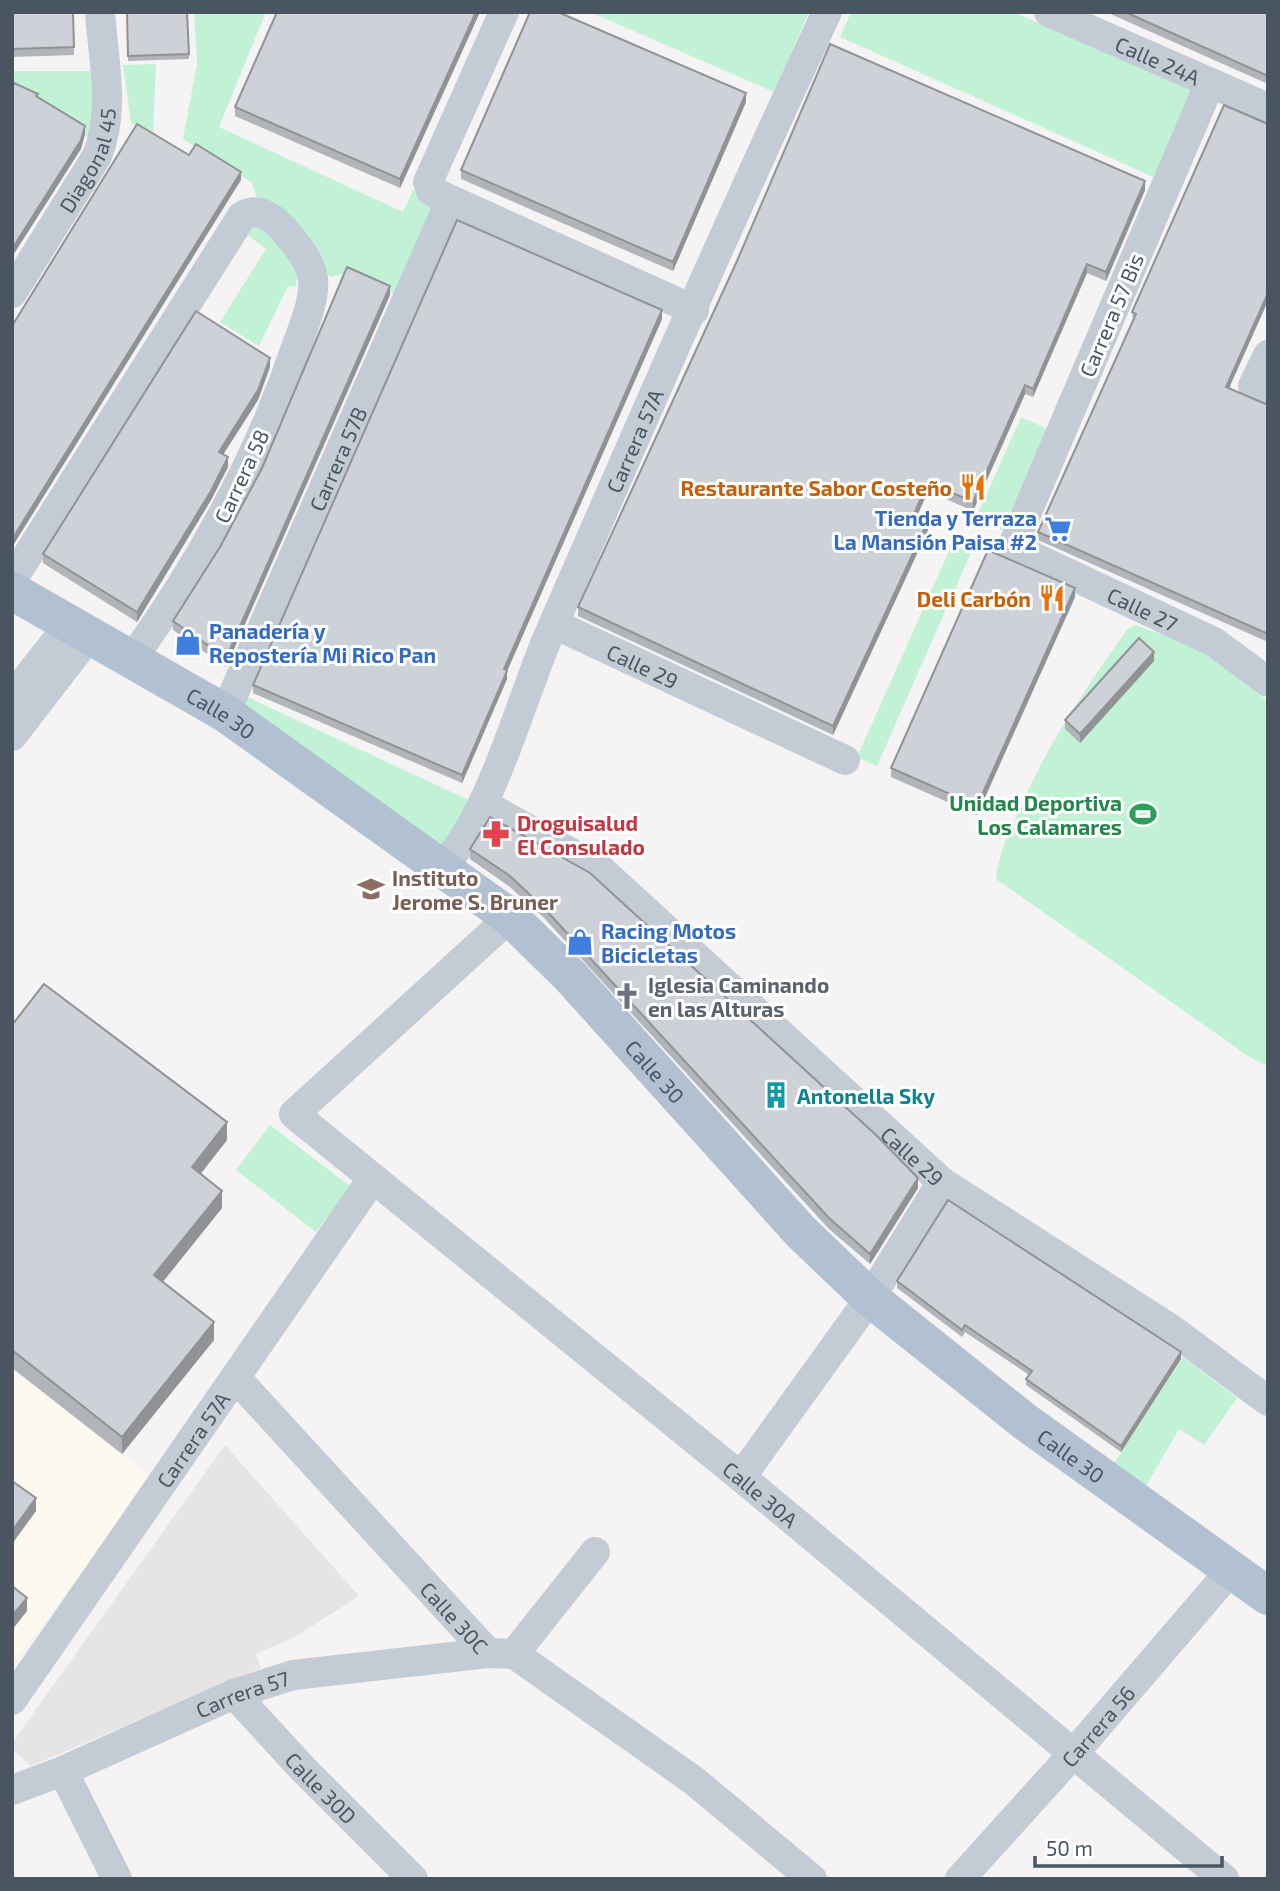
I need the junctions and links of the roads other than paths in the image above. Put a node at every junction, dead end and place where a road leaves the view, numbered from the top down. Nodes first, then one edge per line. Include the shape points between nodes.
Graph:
1 (100, 12) edge
2 (504, 12) edge
3 (827, 12) edge
4 (1049, 12) edge
5 (1210, 83) junction
6 (1268, 108) edge
7 (450, 202) junction
8 (12, 293) edge
9 (694, 310) junction
10 (1268, 355) edge
11 (1260, 389) edge
12 (1012, 547) joint
13 (12, 580) edge
14 (12, 590) edge
15 (554, 624) junction
16 (79, 630) junction
17 (132, 659) junction
18 (1268, 682) edge
19 (12, 696) edge
20 (225, 713) junction
21 (12, 736) edge
22 (845, 760) dead end
23 (483, 804) junction
24 (442, 867) junction
25 (510, 917) junction
26 (373, 1178) junction
27 (942, 1182) junction
28 (870, 1298) junction
29 (236, 1378) junction
30 (1268, 1401) edge
31 (741, 1477) junction
32 (595, 1552) dead end
33 (1232, 1569) junction
34 (1268, 1596) edge
35 (501, 1654) junction
36 (234, 1694) junction
37 (12, 1700) edge
38 (1074, 1754) junction
39 (63, 1771) junction
40 (12, 1790) edge
41 (117, 1879) edge
42 (413, 1879) edge
43 (812, 1879) edge
44 (960, 1879) edge
45 (1224, 1879) edge

1 - 8 street, Diagonal 45 via 108,96 105,136
2 - 7 street via 430,177 431,191
3 - 9 street, Carrera 57A
4 - 5 street, Calle 24A
5 - 6 street, Calle 24A
5 - 12 street, Carrera 57 Bis
7 - 9 street
7 - 20 street, Carrera 57B
9 - 15 street, Carrera 57A
10 - 11 street
12 - 18 street, Calle 27 via 1214,642
13 - 17 street, Carrera 58 via 242,216 255,212 271,218 295,244 313,277 289,370 229,505
14 - 16 main road, Calle 30
15 - 22 street, Calle 29
15 - 23 street, Carrera 57A
16 - 17 main road, Calle 30
16 - 19 street
16 - 21 street
17 - 20 main road, Calle 30
20 - 24 main road, Calle 30
23 - 24 street, Carrera 57A
23 - 27 street, Calle 29 via 600,869
24 - 25 main road, Calle 30
25 - 26 street, Calle 30A via 294,1114
25 - 28 main road, Calle 30 via 571,976 801,1232
26 - 29 street, Carrera 57A
26 - 31 street, Calle 30A
27 - 28 street
27 - 30 street, Calle 29 via 1171,1329
28 - 31 street
28 - 33 main road, Calle 30 via 1024,1422
29 - 35 street, Calle 30C
29 - 37 street, Carrera 57A
31 - 38 street, Calle 30A
32 - 35 street
33 - 34 main road, Calle 30
33 - 38 street, Carrera 56
35 - 36 street, Carrera 57 via 321,1669
35 - 43 street, Calle 30C via 693,1780
36 - 39 street, Carrera 57
36 - 42 street, Calle 30D
38 - 44 street, Carrera 56
38 - 45 street, Calle 30A
39 - 40 street, Carrera 57
39 - 41 street

